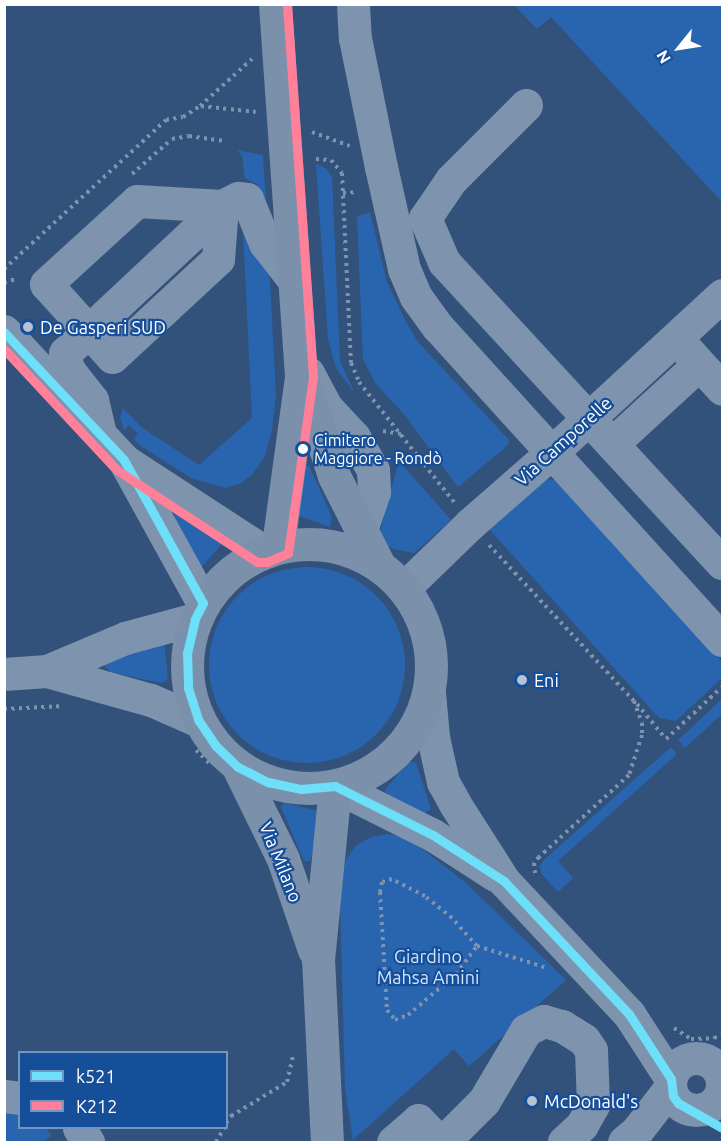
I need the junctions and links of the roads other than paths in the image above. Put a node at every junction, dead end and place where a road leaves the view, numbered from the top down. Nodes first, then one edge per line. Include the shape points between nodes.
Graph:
1 (275, 4) edge
2 (353, 4) edge
3 (526, 105) dead end
4 (222, 206) junction
5 (293, 279) junction
6 (723, 295) edge
7 (4, 331) edge
8 (89, 332) junction
9 (676, 338) junction
10 (699, 364) junction
11 (301, 367) junction
12 (723, 389) edge
13 (588, 418) junction
14 (100, 434) junction
15 (612, 444) junction
16 (552, 453) junction
17 (124, 460) junction
18 (271, 549) junction
19 (723, 563) edge
20 (379, 565) junction
21 (404, 588) junction
22 (199, 611) junction
23 (723, 640) edge
24 (47, 671) junction
25 (4, 674) edge
26 (429, 693) junction
27 (196, 734) junction
28 (228, 770) junction
29 (334, 786) junction
30 (504, 881) junction
31 (318, 960) junction
32 (699, 1082) edge
33 (723, 1128) edge
34 (573, 1134) edge
35 (329, 1136) edge
36 (630, 1137) edge
37 (393, 1143) edge
38 (441, 1143) edge

1 - 5 main road
2 - 16 street via 355,38 381,167 404,269 416,297 438,327
3 - 13 street via 451,180 425,218 444,262
4 - 5 street via 238,198 247,199 265,243
4 - 8 street
4 - 8 street via 137,201 46,284
5 - 11 main road
6 - 9 street, Via Camporelle
7 - 14 street
8 - 14 street via 65,353 65,361 92,399
9 - 10 street
9 - 13 street, Via Camporelle
10 - 12 street
10 - 15 street
11 - 18 main road
11 - 20 main road via 334,476
13 - 15 street
13 - 16 street, Via Camporelle
14 - 17 street
15 - 19 street
16 - 21 street, Via Camporelle
16 - 23 street
17 - 18 street
17 - 22 street
18 - 20 main road via 313,543 348,549
18 - 22 main road via 229,572
20 - 21 main road
21 - 26 main road via 419,611 429,638
22 - 24 street
22 - 27 main road via 187,653
24 - 25 street
24 - 27 street via 151,700
26 - 29 main road via 417,726 395,754 367,775
26 - 30 street via 443,782
27 - 28 main road via 216,746
28 - 29 main road via 301,789
28 - 31 main road, Via Milano via 283,859
29 - 30 street via 433,835
29 - 31 main road, Via Milano
30 - 32 street
31 - 35 main road, Via Milano
32 - 33 street
32 - 36 street
34 - 38 street via 593,1105 591,1050 584,1040 544,1021 526,1030 484,1101
37 - 38 street via 418,1120

